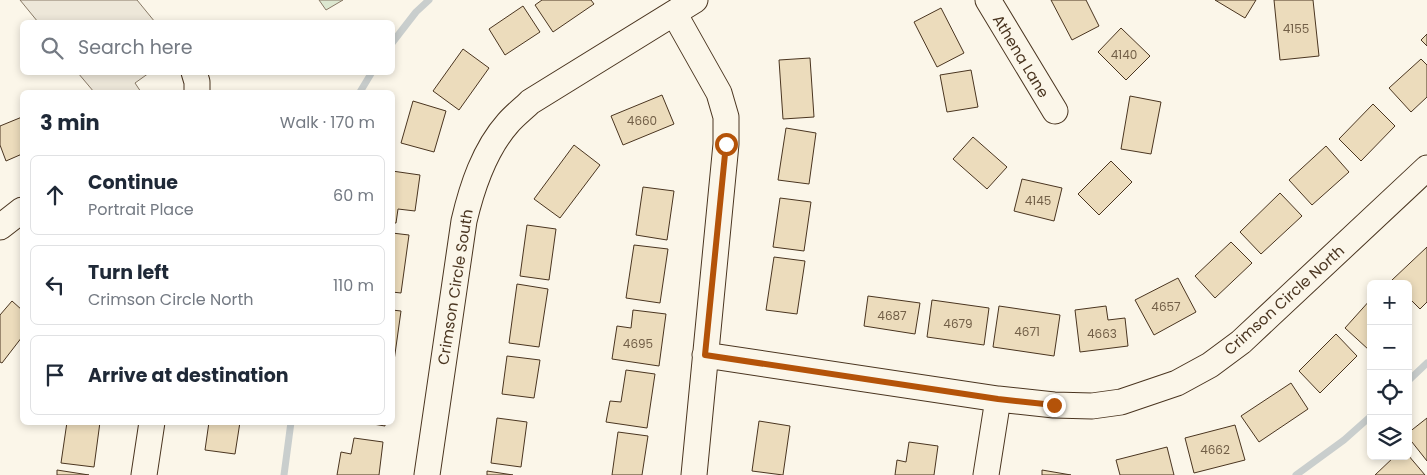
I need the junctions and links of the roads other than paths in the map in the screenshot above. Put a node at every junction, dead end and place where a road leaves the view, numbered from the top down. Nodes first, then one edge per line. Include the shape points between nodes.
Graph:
1 (695, 0) edge
2 (988, 0) edge
3 (674, 13) junction
4 (195, 75) edge
5 (197, 90) edge
6 (1055, 111) dead end
7 (1427, 168) edge
8 (20, 212) edge
9 (0, 227) edge
10 (705, 355) junction
11 (998, 399) junction
12 (152, 425) edge
13 (144, 475) edge
14 (427, 475) edge
15 (694, 475) edge
16 (986, 475) edge

1 - 3 street, Crimson Circle South
2 - 6 street, Athena Lane
3 - 10 street via 719,92 726,117
3 - 14 street, Crimson Circle South via 530,102 507,124 493,144 479,171 464,221
4 - 5 street
7 - 11 street, Crimson Circle North via 1242,342 1177,383 1122,402 1092,406
8 - 9 street
10 - 11 street, Crimson Circle North
10 - 15 street
11 - 16 street
12 - 13 street

